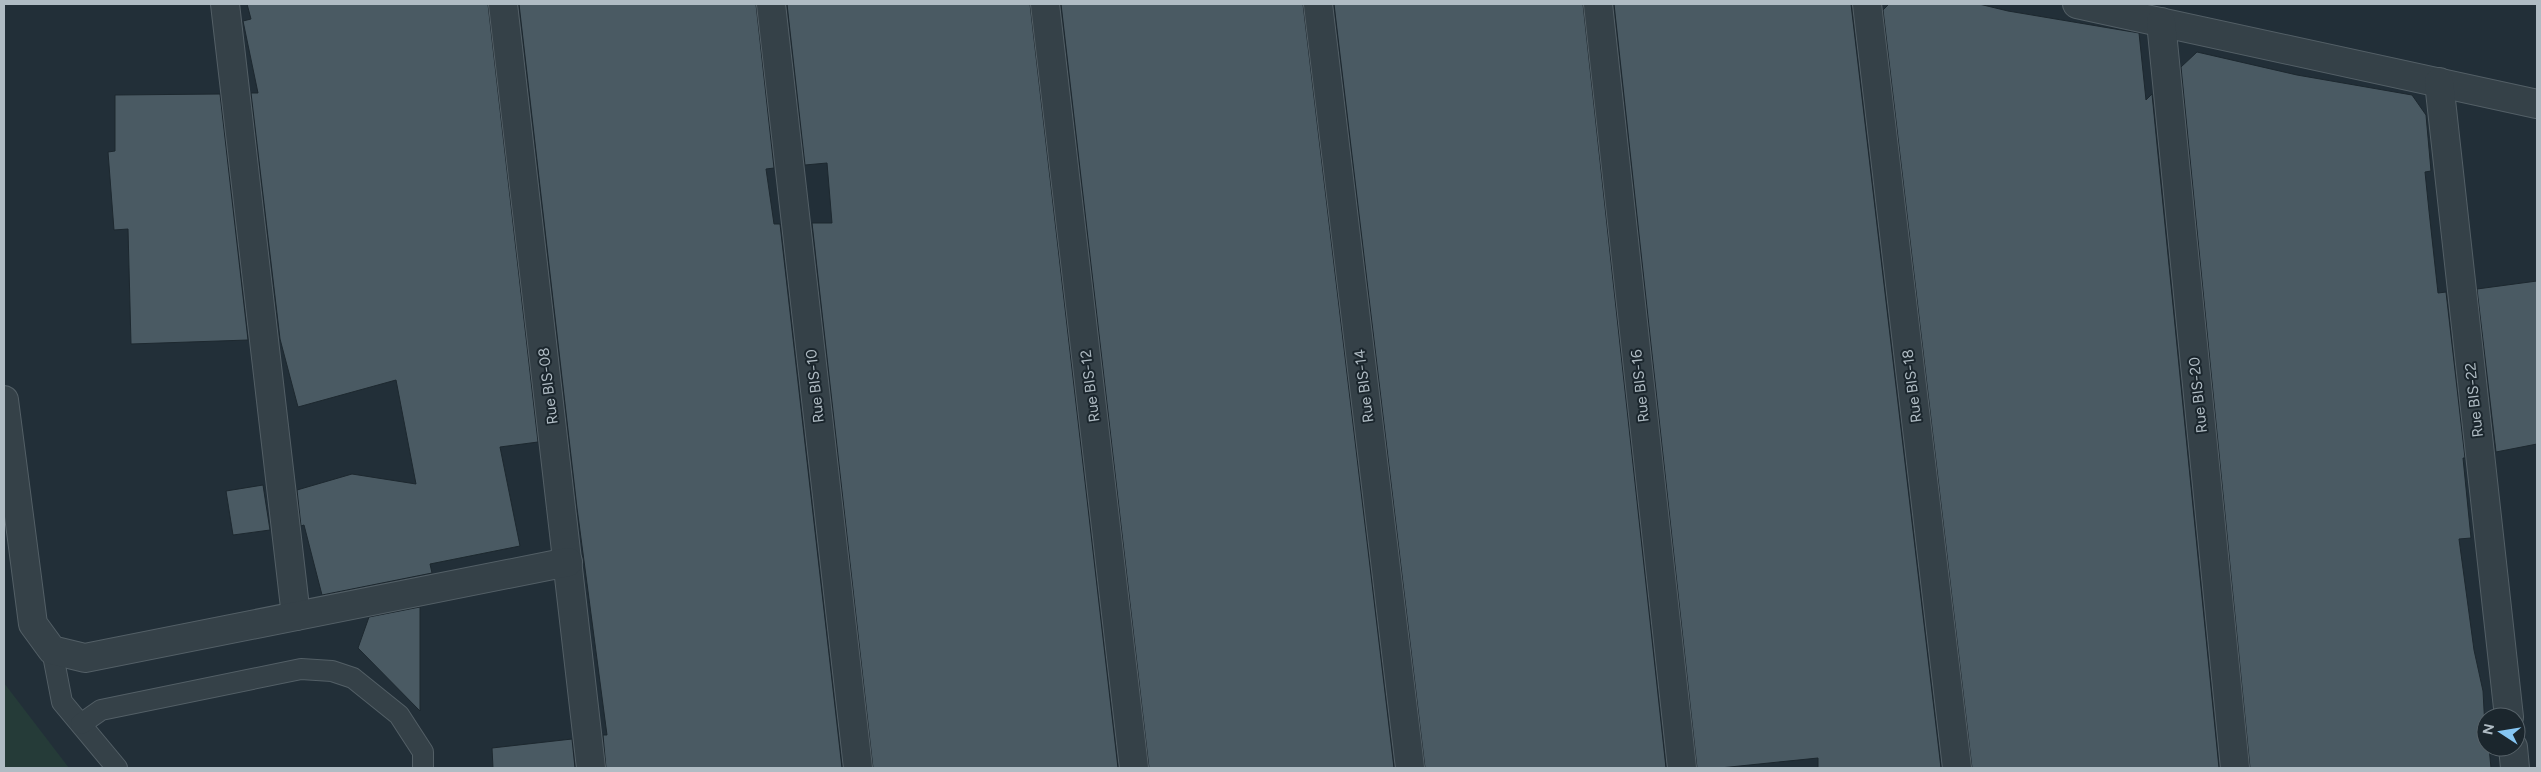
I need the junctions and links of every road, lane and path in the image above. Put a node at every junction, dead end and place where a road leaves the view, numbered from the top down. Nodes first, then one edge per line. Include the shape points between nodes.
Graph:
1 (225, 4) edge
2 (503, 4) edge
3 (771, 4) edge
4 (1045, 4) edge
5 (1318, 4) edge
6 (1598, 4) edge
7 (1867, 4) edge
8 (2077, 4) edge
9 (2161, 22) junction
10 (2439, 82) junction
11 (2537, 104) edge
12 (4, 400) edge
13 (568, 562) junction
14 (296, 616) junction
15 (52, 650) junction
16 (2508, 707) edge
17 (81, 724) junction
18 (117, 768) edge
19 (423, 768) edge
20 (591, 768) edge
21 (858, 768) edge
22 (1134, 768) edge
23 (1410, 768) edge
24 (1682, 768) edge
25 (1957, 768) edge
26 (2235, 768) edge

1 - 14 street
2 - 13 street, Rue BIS-08
3 - 21 street, Rue BIS-10
4 - 22 street, Rue BIS-12
5 - 23 street, Rue BIS-14
6 - 24 street, Rue BIS-16
7 - 25 street, Rue BIS-18
8 - 9 street
9 - 10 street
9 - 26 street, Rue BIS-20
10 - 11 street
10 - 16 street, Rue BIS-22
12 - 15 street via 33,624
13 - 14 street
13 - 20 street, Rue BIS-08
14 - 15 street via 85,658
15 - 17 lane via 62,702
17 - 18 lane
17 - 19 lane via 101,710 301,669 332,671 353,678 399,716 423,752

